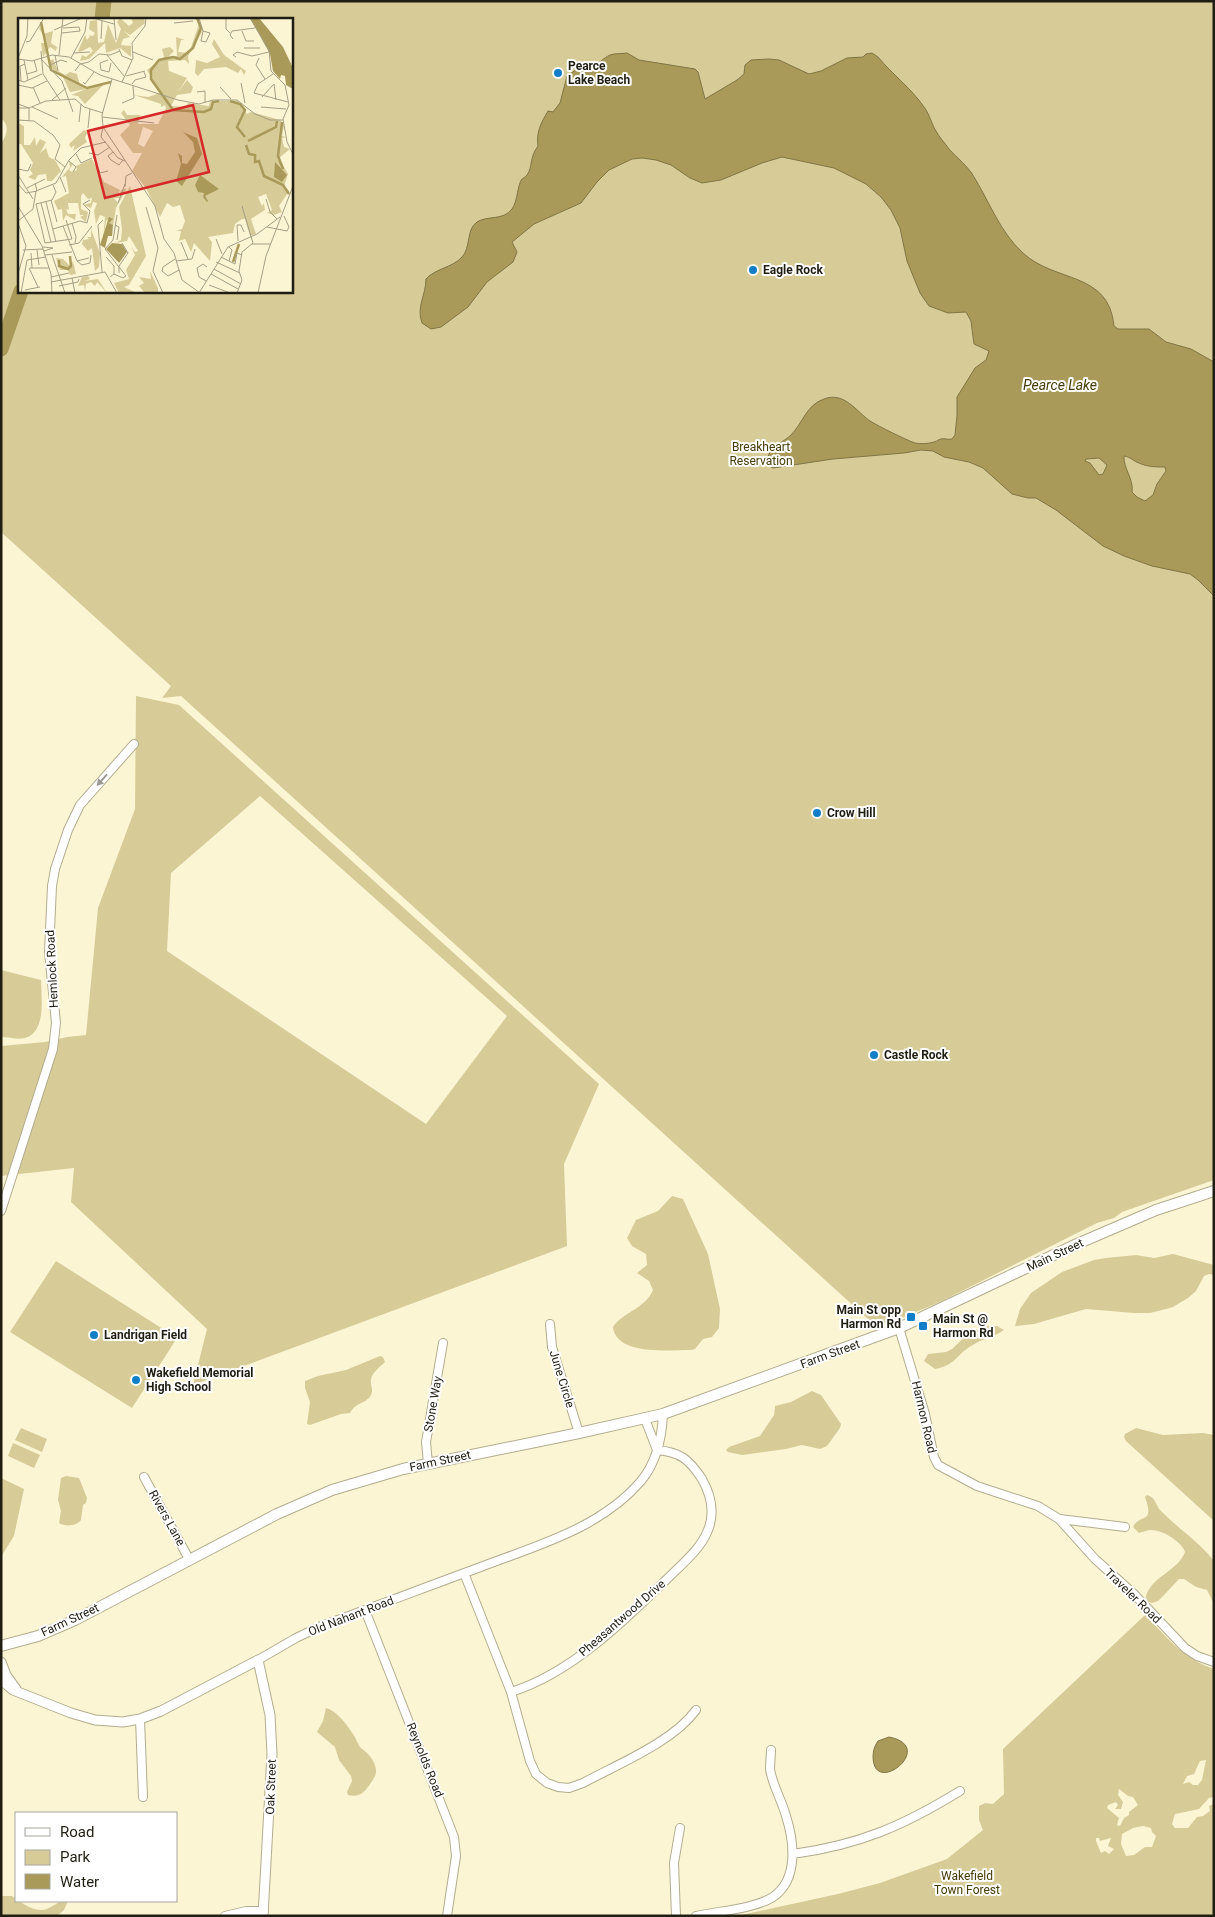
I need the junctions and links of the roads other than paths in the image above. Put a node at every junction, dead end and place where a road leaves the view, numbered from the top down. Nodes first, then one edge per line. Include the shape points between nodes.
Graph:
1 (134, 744) dead end
2 (1214, 1192) edge
3 (1, 1211) edge
4 (550, 1324) dead end
5 (899, 1328) junction
6 (443, 1343) dead end
7 (662, 1414) junction
8 (645, 1419) junction
9 (579, 1433) junction
10 (657, 1450) junction
11 (428, 1464) junction
12 (144, 1477) dead end
13 (1059, 1519) junction
14 (1125, 1527) dead end
15 (189, 1559) junction
16 (464, 1573) junction
17 (364, 1610) junction
18 (1, 1646) edge
19 (258, 1660) junction
20 (1, 1662) edge
21 (1214, 1662) edge
22 (1, 1680) edge
23 (511, 1692) junction
24 (22, 1694) junction
25 (696, 1710) dead end
26 (140, 1719) junction
27 (771, 1750) dead end
28 (960, 1791) dead end
29 (143, 1797) dead end
30 (680, 1828) dead end
31 (792, 1854) junction
32 (264, 1913) edge
33 (225, 1916) edge
34 (447, 1916) edge
35 (676, 1916) edge
36 (696, 1916) edge

1 -> 3 street, Hemlock Road via 80,805 55,869 49,952 56,1023 53,1049
2 - 5 main road, Main Street via 1156,1210 1077,1244
4 - 9 street, June Circle via 552,1347
5 - 7 main road, Farm Street
5 - 13 street, Harmon Road via 937,1464 977,1486 1038,1506
6 - 11 street, Stone Way via 426,1442
7 - 8 main road, Farm Street
7 - 10 street, Old Nahant Road
8 - 9 main road, Farm Street
8 - 10 street
9 - 11 main road, Farm Street
10 - 16 street, Old Nahant Road via 648,1471 635,1488 596,1518 558,1538
10 - 23 street, Pheasantwood Drive via 683,1456 708,1490 711,1522 705,1536 676,1570 600,1640 546,1677
11 - 15 main road, Farm Street via 318,1496
12 - 15 street, Rivers Lane
13 - 14 street
13 - 21 street, Traveler Road via 1178,1642 1193,1654
15 - 18 main road, Farm Street via 75,1620 38,1636
16 - 17 street, Old Nahant Road
16 - 23 street
17 - 19 street, Old Nahant Road via 308,1632
17 - 34 street, Reynolds Road via 454,1837 456,1856
19 - 26 street, Old Nahant Road via 169,1708
19 - 32 street, Oak Street via 268,1701 272,1754
20 - 24 street via 10,1681
22 - 24 street, Old Nahant Road
23 - 25 street via 532,1768 544,1781 561,1788 579,1785 672,1735
24 - 26 street, Old Nahant Road via 95,1720
26 - 29 street
27 - 31 street via 771,1772 786,1817
28 - 31 street via 929,1810 867,1838 828,1849
30 - 35 street via 674,1863
31 - 36 street via 789,1877 772,1898
32 - 33 street via 246,1911

